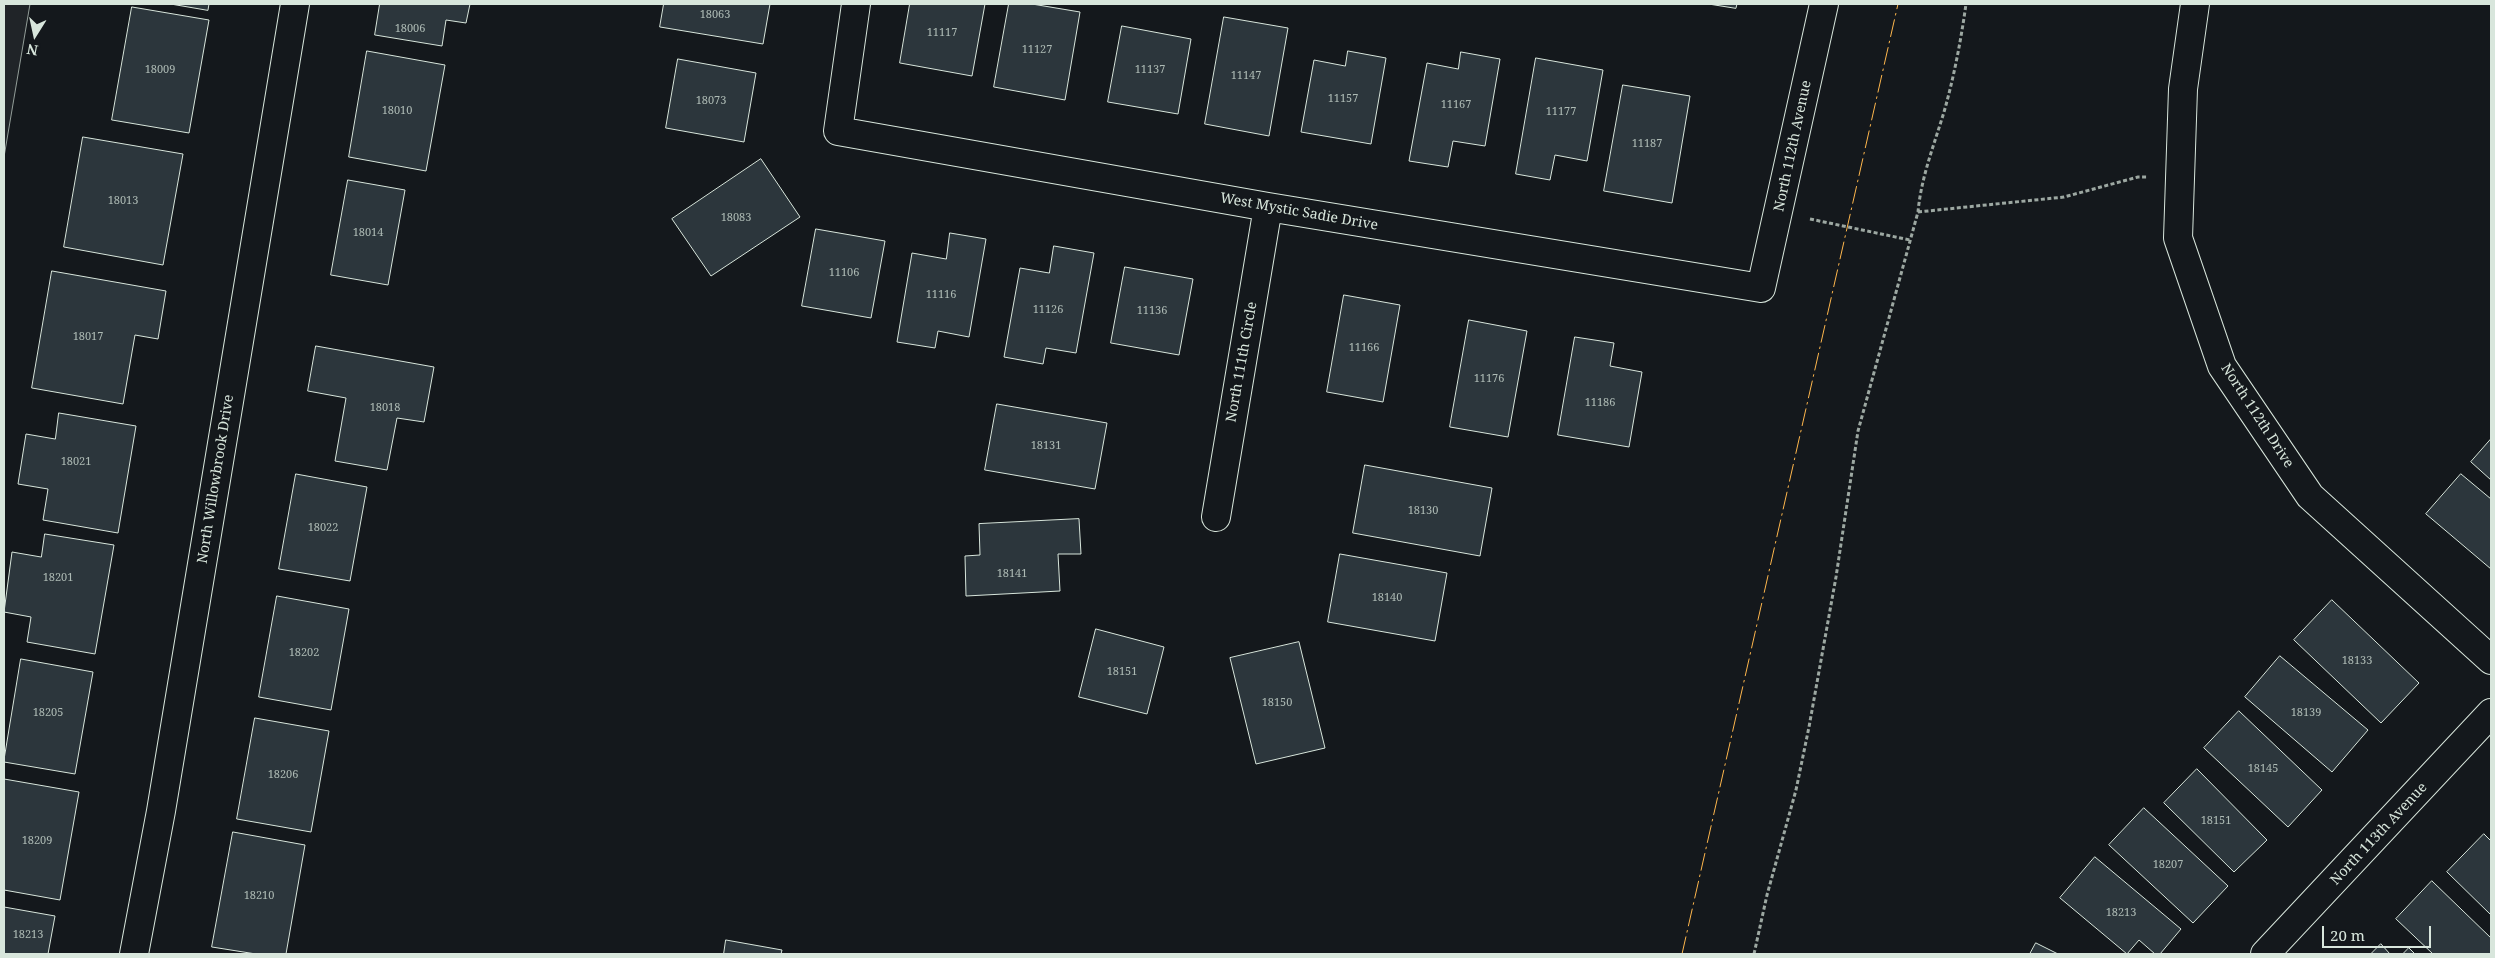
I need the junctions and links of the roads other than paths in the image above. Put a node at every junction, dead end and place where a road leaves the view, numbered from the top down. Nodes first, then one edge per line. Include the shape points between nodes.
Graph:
1 (295, 4) edge
2 (856, 4) edge
3 (1824, 4) edge
4 (2195, 4) edge
5 (1268, 207) junction
6 (1761, 288) joint
7 (1216, 517) dead end
8 (2491, 660) edge
9 (2491, 713) edge
10 (134, 954) edge
11 (2265, 954) edge

1 - 10 street, North Willowbrook Drive via 161,811
2 - 5 street, West Mystic Sadie Drive via 838,131
3 - 6 street, North 112th Avenue
4 - 8 street, North 112th Drive via 2183,89 2178,238 2222,366 2310,496
5 - 6 street, West Mystic Sadie Drive
5 - 7 street, North 111th Circle
9 - 11 street, North 113th Avenue

